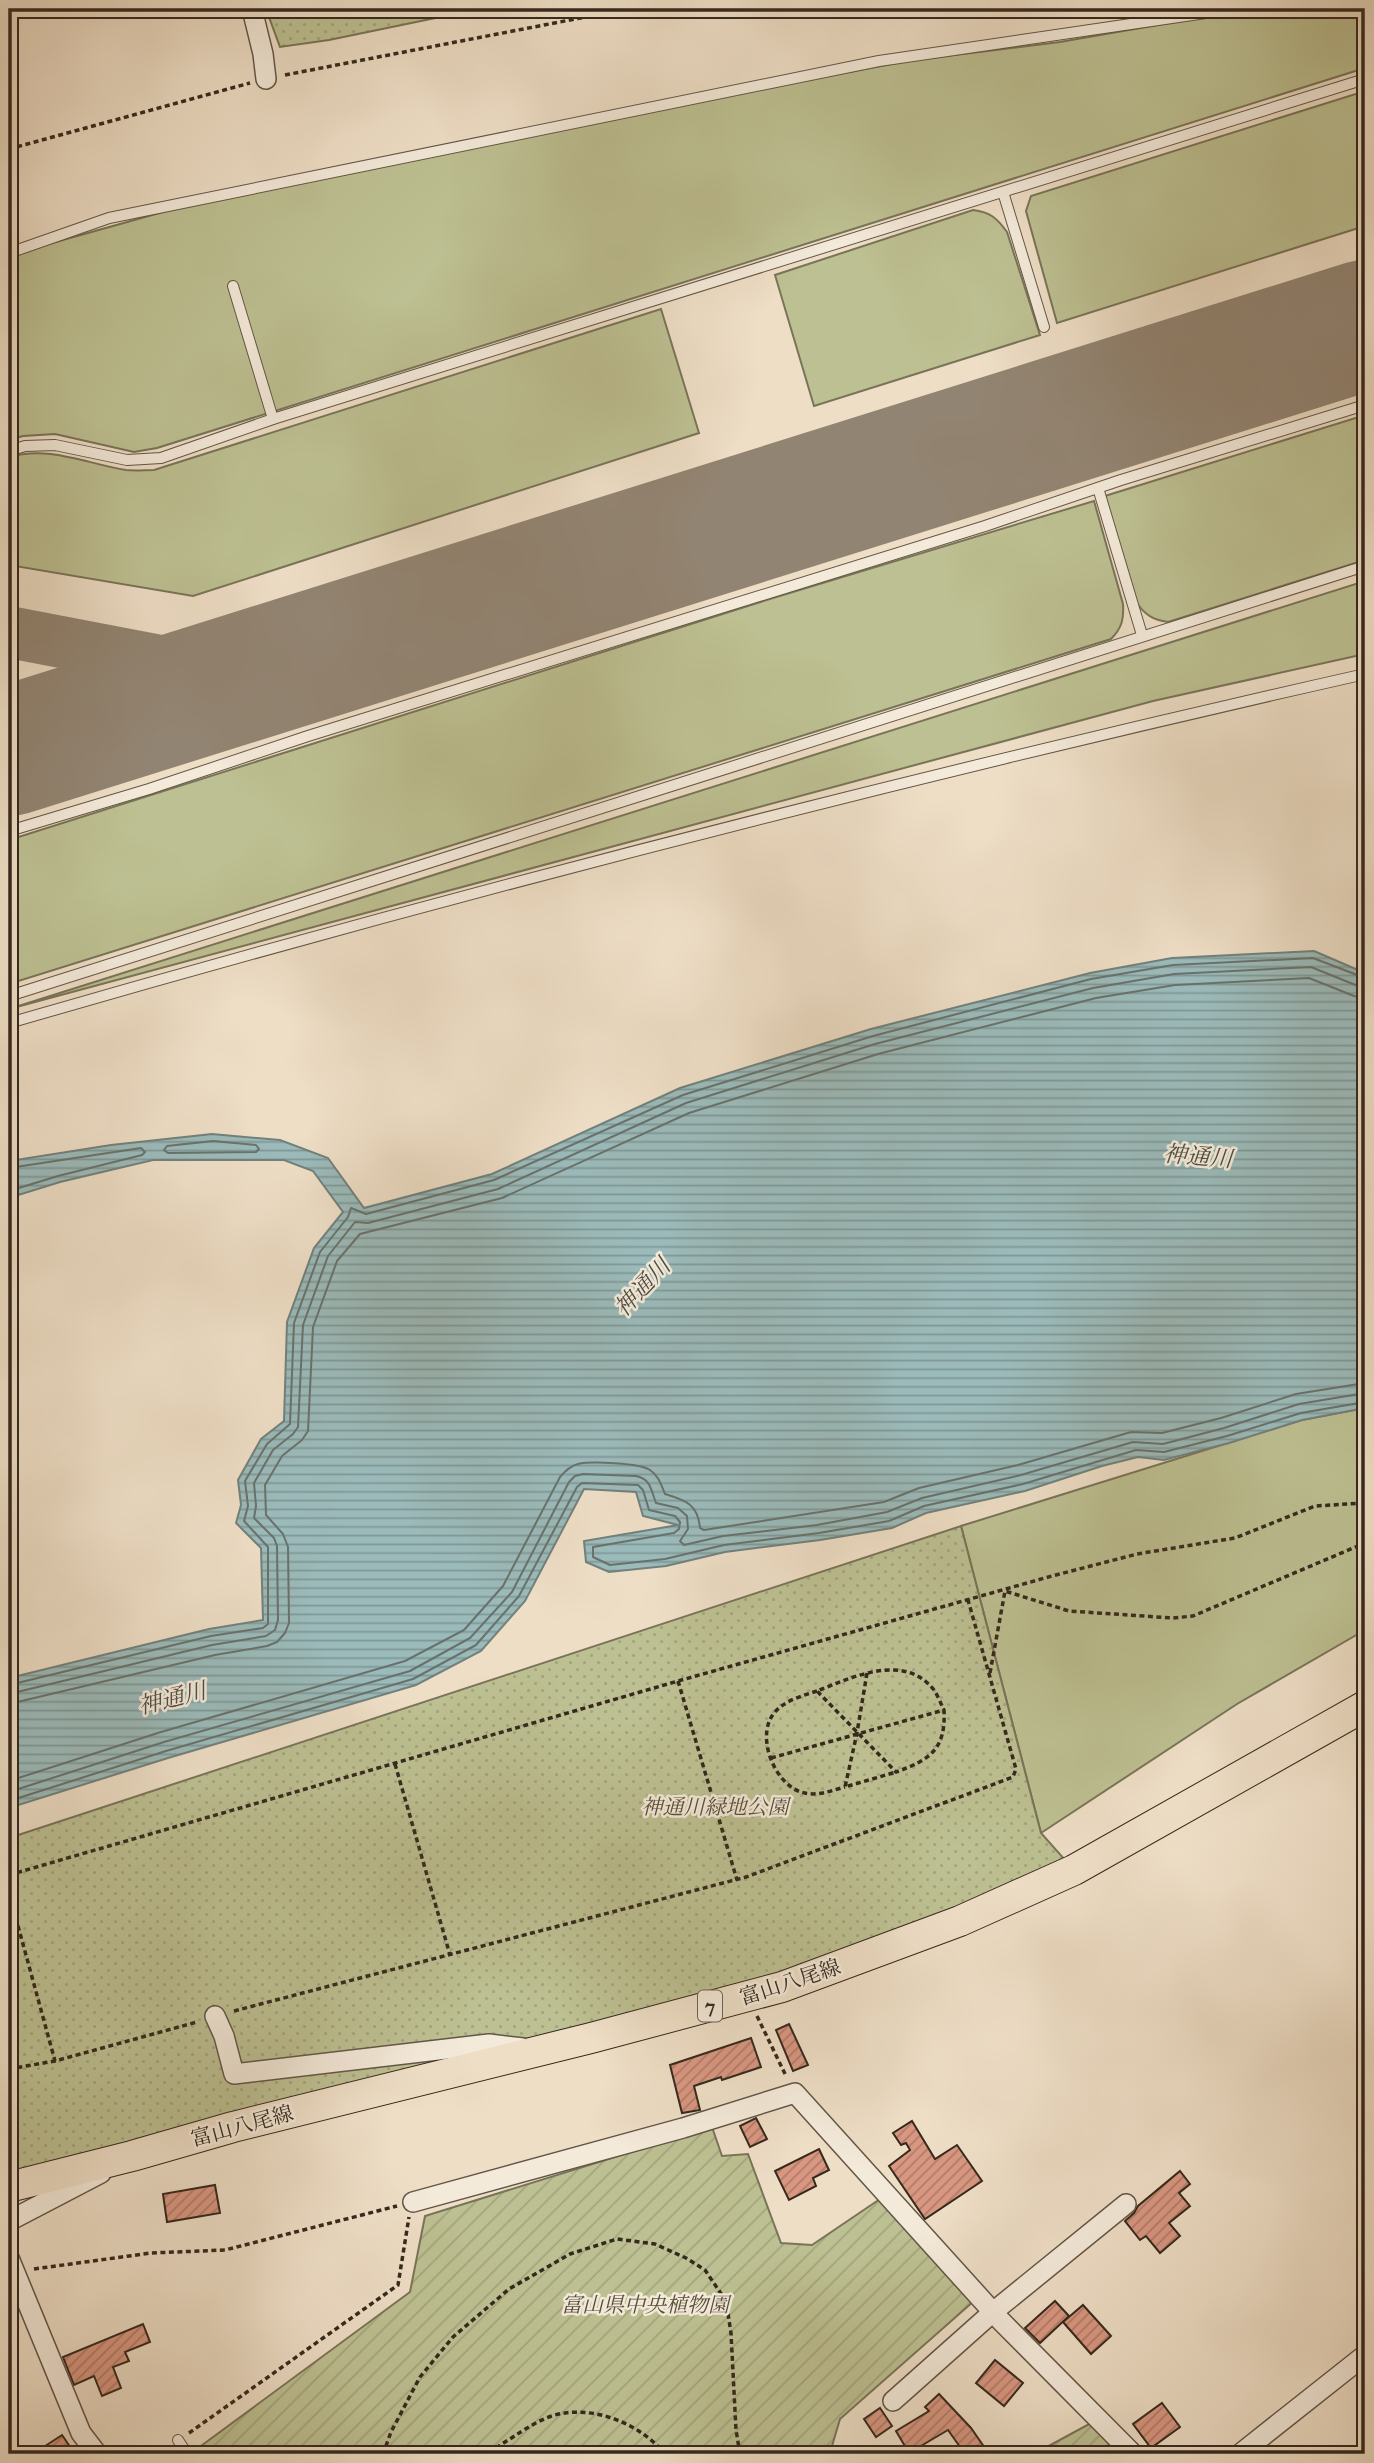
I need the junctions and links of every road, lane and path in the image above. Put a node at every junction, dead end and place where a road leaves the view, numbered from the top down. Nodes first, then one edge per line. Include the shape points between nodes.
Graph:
1 (252, 9) edge
2 (627, 9) edge
3 (1233, 9) edge
4 (266, 79) junction
5 (1365, 79) edge
6 (9, 149) edge
7 (1003, 192) junction
8 (9, 253) edge
9 (233, 286) dead end
10 (1044, 327) dead end
11 (1365, 405) edge
12 (273, 419) junction
13 (9, 451) edge
14 (1098, 488) junction
15 (1365, 566) edge
16 (1142, 635) junction
17 (1365, 674) edge
18 (9, 831) edge
19 (9, 996) edge
20 (9, 1023) edge
21 (1365, 1503) edge
22 (1365, 1543) edge
23 (1005, 1591) junction
24 (968, 1600) junction
25 (867, 1673) junction
26 (989, 1676) junction
27 (678, 1681) junction
28 (817, 1691) junction
29 (1365, 1706) edge
30 (944, 1710) junction
31 (857, 1733) junction
32 (771, 1758) junction
33 (395, 1764) junction
34 (896, 1772) junction
35 (845, 1787) junction
36 (9, 1875) edge
37 (737, 1880) junction
38 (9, 1893) edge
39 (450, 1955) junction
40 (756, 2014) dead end
41 (215, 2016) junction
42 (538, 2050) junction
43 (55, 2062) junction
44 (9, 2069) edge
45 (795, 2093) junction
46 (132, 2156) junction
47 (9, 2187) edge
48 (413, 2202) junction
49 (1126, 2204) dead end
50 (9, 2221) edge
51 (11, 2270) edge
52 (993, 2312) junction
53 (1365, 2355) edge
54 (894, 2401) dead end
55 (178, 2440) junction
56 (97, 2454) edge
57 (158, 2454) edge
58 (187, 2454) edge
59 (383, 2454) edge
60 (490, 2454) edge
61 (666, 2454) edge
62 (740, 2454) edge
63 (1133, 2454) edge
64 (1240, 2454) edge

1 - 4 street
2 - 4 path
3 - 8 lane via 879,61 109,218
4 - 6 path
5 - 7 lane
7 - 10 lane
7 - 12 lane
9 - 12 lane
11 - 14 lane
12 - 13 lane via 161,458 127,460 55,444
14 - 16 lane
14 - 18 lane
15 - 16 lane
16 - 19 lane
17 - 20 lane via 675,840 242,955
21 - 23 path via 1315,1506 1235,1538 1137,1554
22 - 23 path via 1193,1616 1069,1611
23 - 24 path
23 - 26 path
24 - 26 path
24 - 27 path
25 - 28 path
25 - 30 path via 903,1670 934,1690
25 - 31 path
26 - 37 path via 1016,1769 1013,1777
27 - 33 path
27 - 37 path
28 - 31 path
28 - 32 path via 787,1701 772,1714 767,1745
29 - 42 main road, 富山八尾線 / 7 via 1074,1870 960,1922 782,1987
30 - 31 path
30 - 34 path via 940,1743 930,1757
31 - 32 path
31 - 34 path
31 - 35 path
32 - 35 path via 786,1784 802,1792 821,1794
33 - 36 path
33 - 39 path
34 - 35 path
37 - 39 path
38 - 43 path
39 - 41 path
40 - 45 path
41 - 42 street via 234,2074 489,2044
41 - 43 path
42 - 46 main road, 富山八尾線 / 7
43 - 44 path
45 - 48 street
45 - 52 street
46 - 47 main road, 富山八尾線 / 7
46 - 50 street
48 - 51 path via 225,2250 151,2253
48 - 55 path via 398,2286
49 - 52 street
51 - 56 street via 81,2433
52 - 54 street
52 - 63 street
53 - 64 street
55 - 57 path
55 - 58 lane
59 - 62 path via 420,2377 453,2337 509,2289 570,2254 617,2239 655,2244 686,2258 705,2270 726,2301
60 - 61 path via 534,2424 562,2413 589,2412 645,2434

